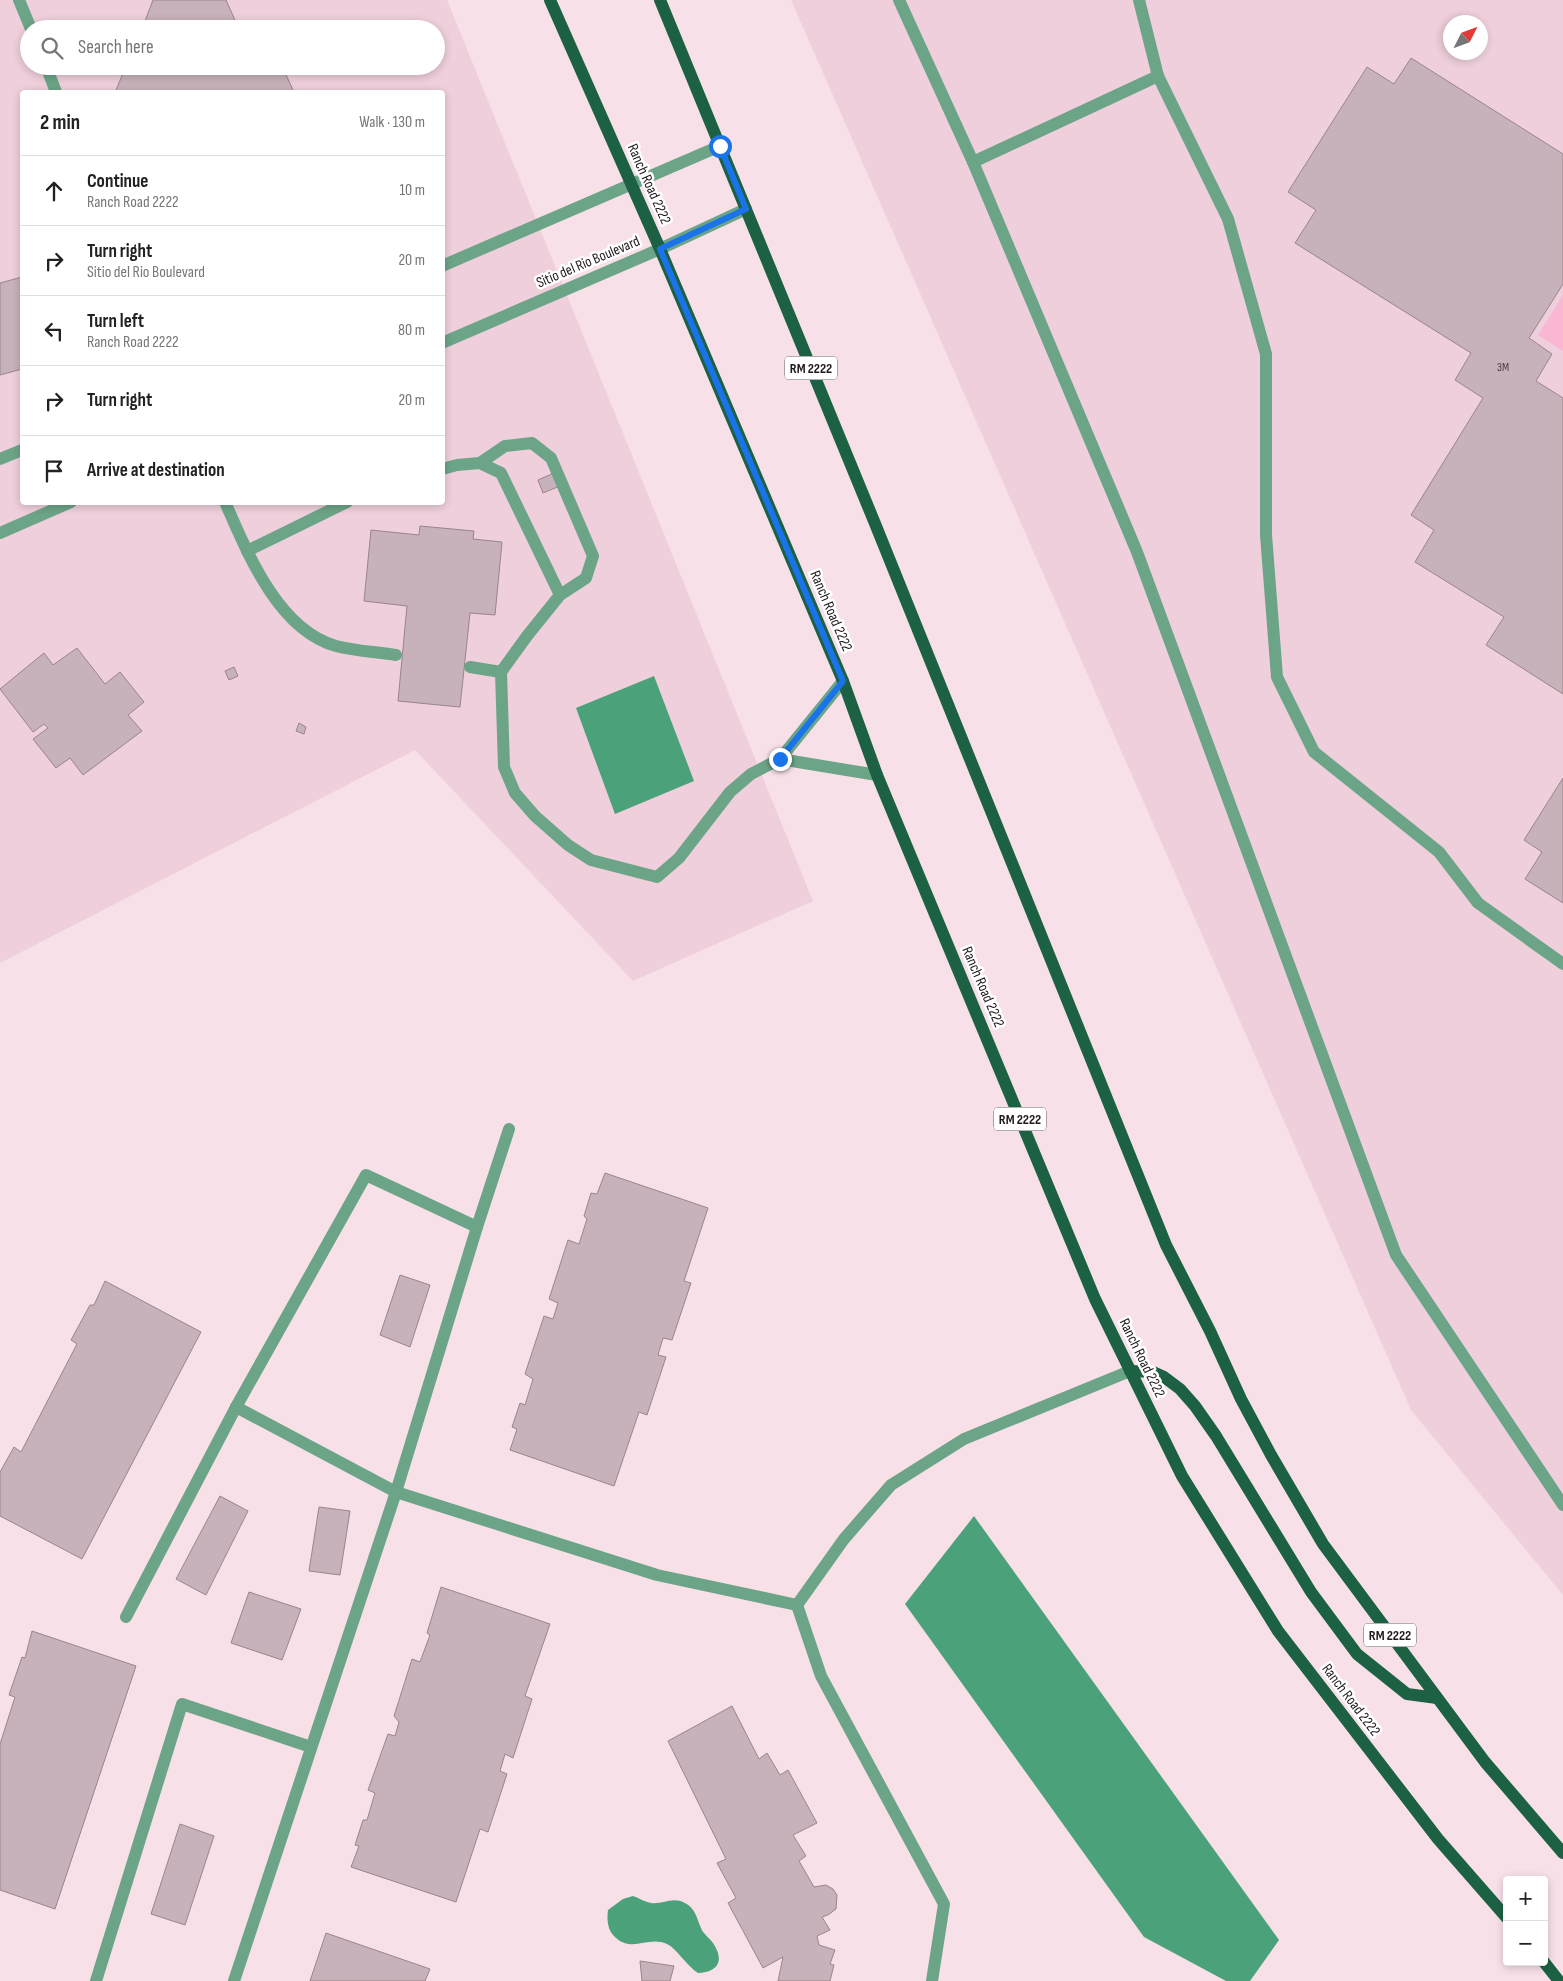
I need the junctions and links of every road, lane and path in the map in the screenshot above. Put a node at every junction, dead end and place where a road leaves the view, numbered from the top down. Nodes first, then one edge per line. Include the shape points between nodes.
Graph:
1 (19, 0) edge
2 (550, 0) edge
3 (660, 0) edge
4 (899, 0) edge
5 (1139, 0) edge
6 (27, 20) edge
7 (49, 75) edge
8 (1158, 76) junction
9 (55, 90) edge
10 (720, 146) junction
11 (973, 162) junction
12 (631, 184) junction
13 (746, 209) junction
14 (660, 249) junction
15 (445, 265) edge
16 (445, 342) edge
17 (20, 451) edge
18 (0, 459) edge
19 (480, 463) junction
20 (445, 468) edge
21 (64, 505) edge
22 (226, 505) edge
23 (341, 505) edge
24 (0, 533) edge
25 (247, 551) junction
26 (560, 595) junction
27 (396, 655) dead end
28 (470, 666) dead end
29 (501, 672) junction
30 (843, 681) junction
31 (780, 759) junction
32 (878, 775) junction
33 (1563, 964) edge
34 (509, 1129) dead end
35 (477, 1228) junction
36 (1130, 1371) junction
37 (236, 1407) junction
38 (396, 1492) junction
39 (1563, 1505) edge
40 (797, 1605) junction
41 (126, 1617) dead end
42 (1437, 1698) junction
43 (311, 1747) junction
44 (1563, 1853) edge
45 (1503, 1913) edge
46 (1547, 1966) edge
47 (96, 1981) edge
48 (234, 1981) edge
49 (932, 1981) edge
50 (1559, 1981) edge

1 - 6 street
2 - 12 main road, Ranch Road 2222 / RM 2222
3 - 10 main road, RM 2222
4 - 11 street
5 - 8 street
7 - 9 street
8 - 11 street
8 - 33 street via 1228,219 1266,354 1266,535 1277,677 1314,752 1439,852 1478,903
10 - 12 street
10 - 13 main road, RM 2222
11 - 39 street via 1137,552 1396,1255
12 - 14 main road, Ranch Road 2222 / RM 2222
12 - 15 street
13 - 14 street, Sitio del Rio Boulevard
13 - 42 main road, RM 2222 via 1166,1245 1241,1399 1323,1544
14 - 16 street, Sitio del Rio Boulevard
14 - 30 main road, Ranch Road 2222 / RM 2222
17 - 18 street
19 - 20 street
19 - 26 street via 501,473
19 - 26 street via 505,446 532,443 551,458 593,556 586,578
21 - 24 street
22 - 25 street
23 - 25 street
25 - 27 street via 277,601 301,628 335,645
26 - 29 street
28 - 29 street
29 - 31 street via 504,767 515,793 535,816 591,860 658,877 679,858 730,792 751,774
30 - 31 street
30 - 32 main road, Ranch Road 2222 / RM 2222
31 - 32 street
32 - 36 main road, Ranch Road 2222 / RM 2222 via 1095,1299
34 - 35 street
35 - 37 street via 366,1175
35 - 38 street
36 - 40 street via 964,1439 891,1485 844,1539
36 - 42 main road via 1153,1372 1164,1377 1195,1406 1311,1592 1357,1654 1407,1694
36 - 45 main road, Ranch Road 2222 / RM 2222 via 1182,1476 1278,1631 1438,1839
37 - 38 street
37 - 41 street
38 - 40 street via 656,1575
38 - 43 street
40 - 49 street via 821,1676 944,1904
42 - 44 main road, RM 2222
43 - 47 street via 182,1704
43 - 48 street
46 - 50 main road

